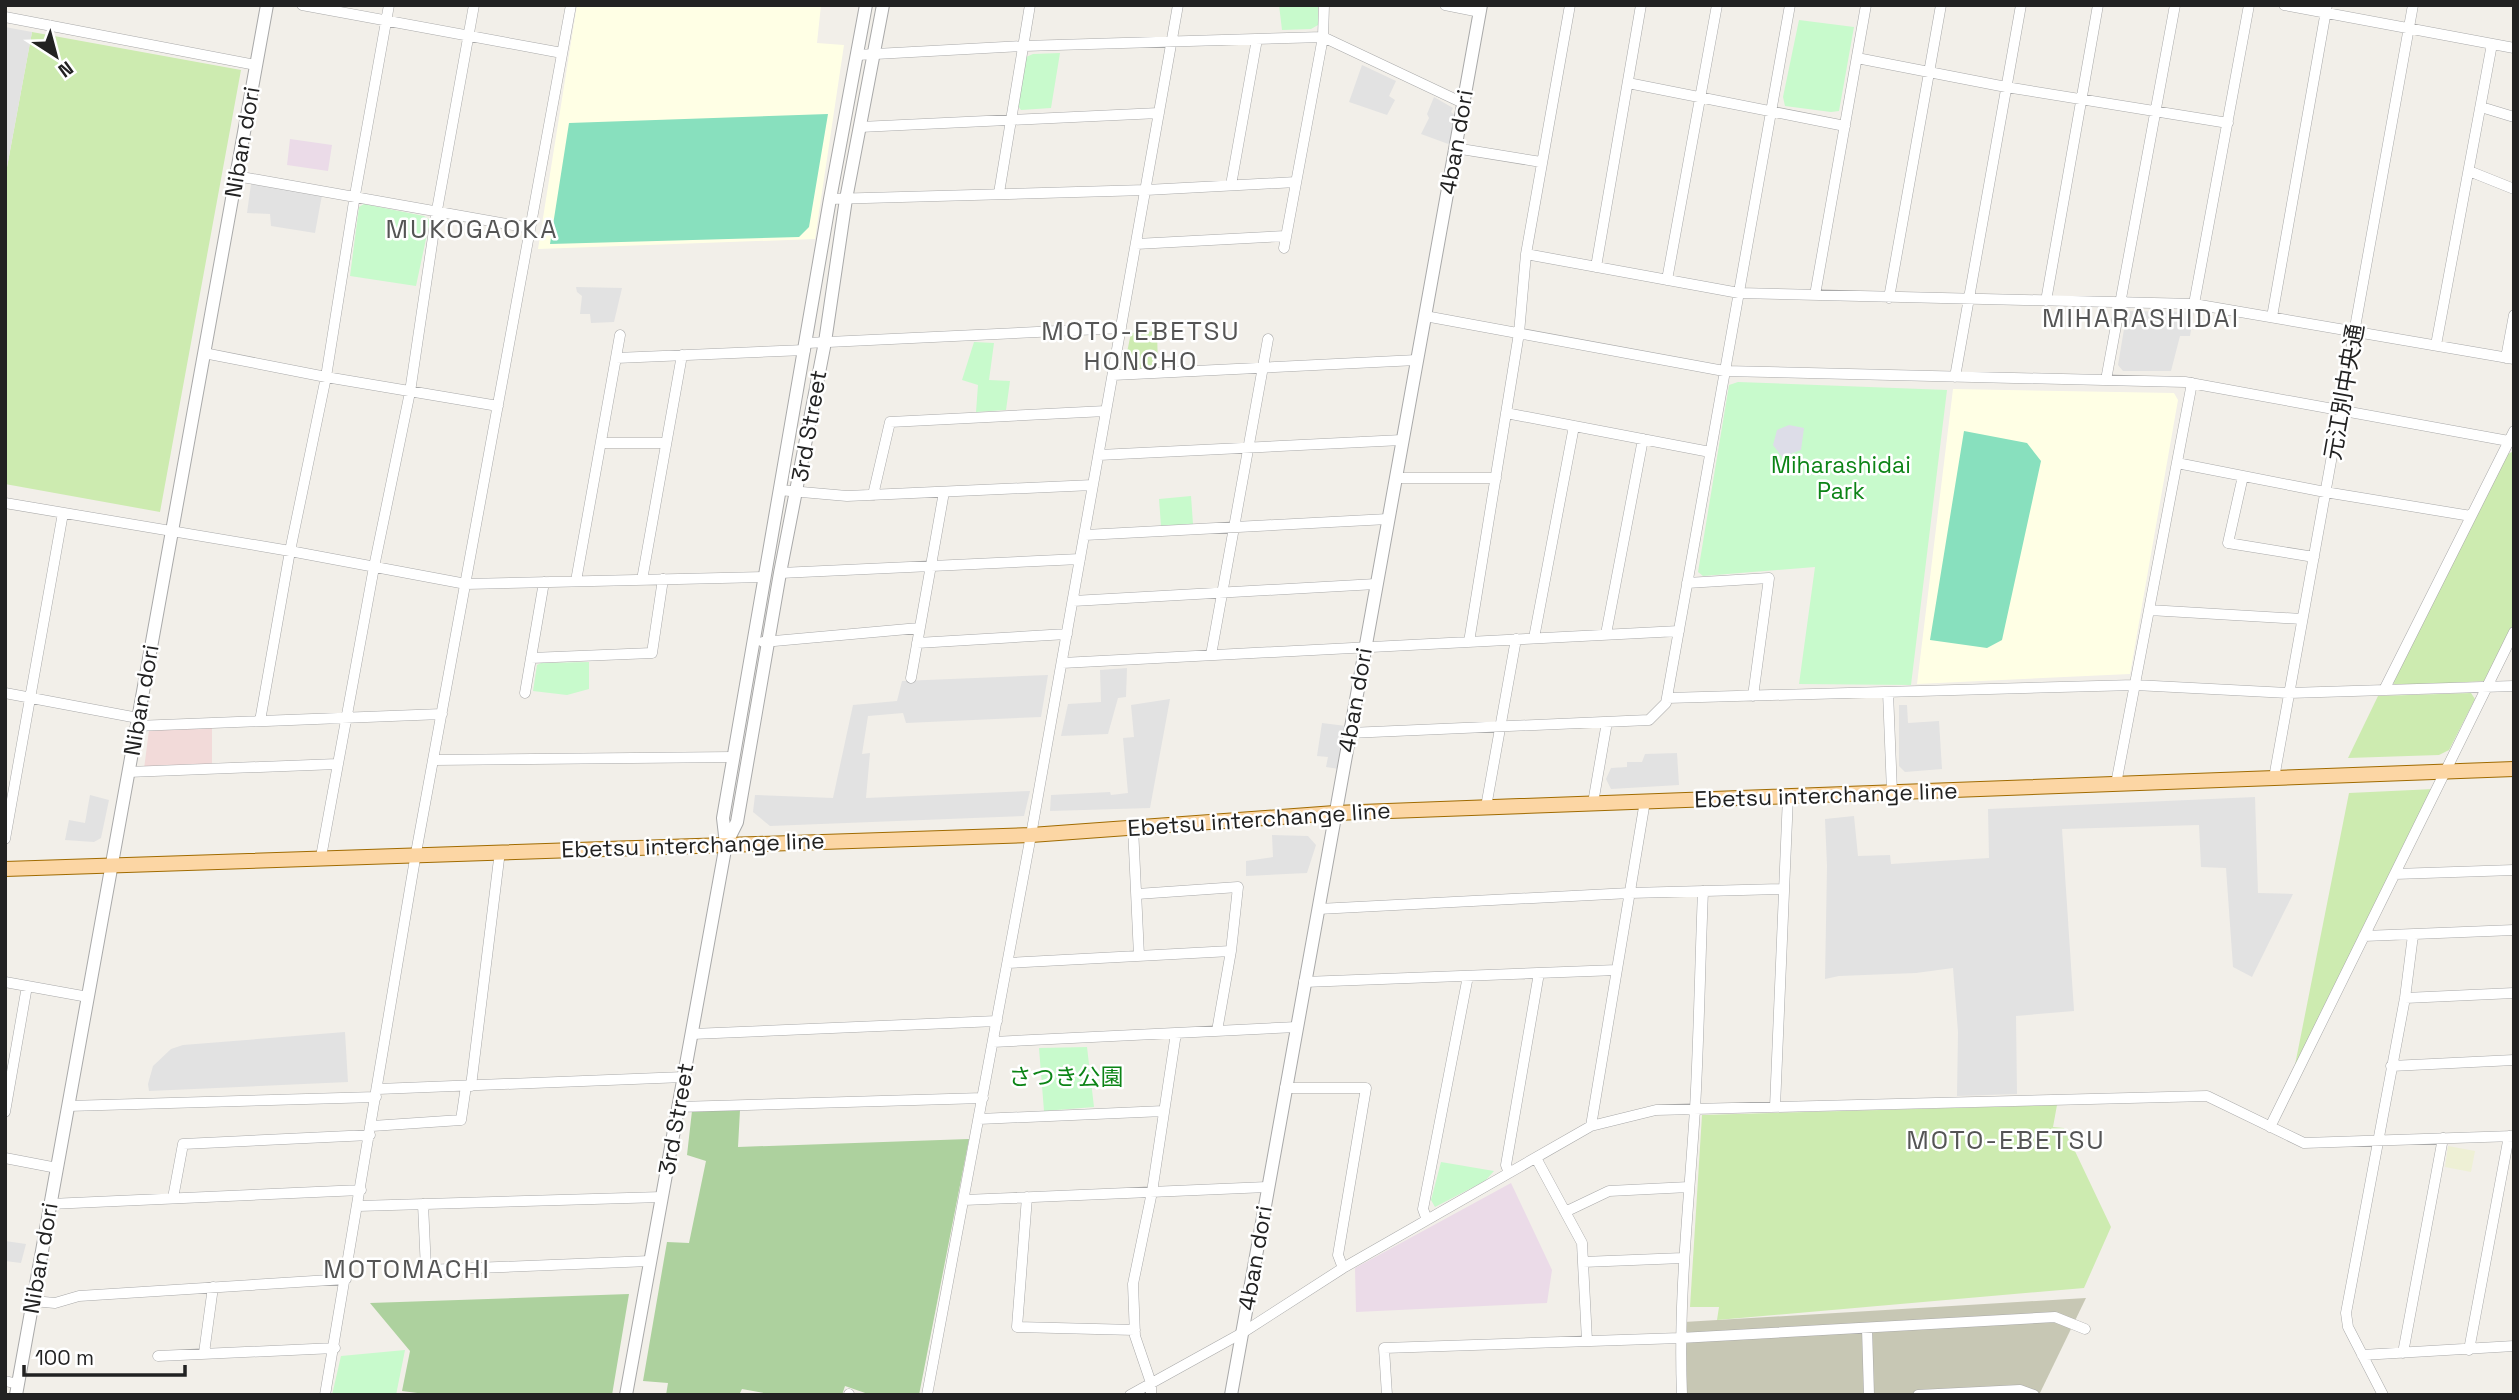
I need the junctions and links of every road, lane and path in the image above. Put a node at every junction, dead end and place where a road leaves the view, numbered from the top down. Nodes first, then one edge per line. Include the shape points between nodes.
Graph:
1 (267, 5) edge
2 (302, 5) edge
3 (389, 5) edge
4 (474, 5) edge
5 (571, 5) edge
6 (866, 5) edge
7 (883, 5) edge
8 (1030, 5) edge
9 (1178, 5) edge
10 (1324, 5) edge
11 (1444, 5) edge
12 (1570, 5) edge
13 (1641, 5) edge
14 (1717, 5) edge
15 (1790, 5) edge
16 (1866, 5) edge
17 (1941, 5) edge
18 (2021, 5) edge
19 (2098, 5) edge
20 (2175, 5) edge
21 (2249, 5) edge
22 (2284, 5) edge
23 (2413, 5) edge
24 (1481, 9) edge
25 (2327, 9) edge
26 (5, 17) edge
27 (386, 20) junction
28 (2409, 29) junction
29 (468, 36) junction
30 (1323, 37) junction
31 (1257, 39) junction
32 (1172, 41) junction
33 (2492, 44) junction
34 (1024, 46) junction
35 (2514, 48) edge
36 (562, 53) junction
37 (857, 55) junction
38 (873, 55) junction
39 (1857, 58) junction
40 (256, 65) junction
41 (1929, 72) junction
42 (1628, 83) junction
43 (2006, 87) junction
44 (1700, 97) junction
45 (2082, 100) junction
46 (1463, 103) junction
47 (2481, 107) junction
48 (1772, 111) junction
49 (2156, 112) junction
50 (1159, 113) junction
51 (2514, 117) edge
52 (1012, 120) junction
53 (2228, 123) junction
54 (1845, 126) junction
55 (860, 127) junction
56 (1455, 149) junction
57 (1541, 162) junction
58 (2469, 171) junction
59 (236, 176) junction
60 (1296, 182) junction
61 (1231, 185) junction
62 (2514, 189) edge
63 (1146, 190) junction
64 (999, 193) junction
65 (355, 195) junction
66 (830, 199) junction
67 (846, 199) junction
68 (437, 210) junction
69 (530, 228) junction
70 (1286, 236) junction
71 (1136, 244) junction
72 (1284, 248) dead end
73 (1526, 254) junction
74 (1596, 267) junction
75 (1667, 280) junction
76 (1739, 293) junction
77 (1815, 295) junction
78 (1889, 298) junction
79 (1969, 300) junction
80 (2046, 301) junction
81 (2121, 303) junction
82 (2194, 304) junction
83 (1425, 316) junction
84 (2514, 316) edge
85 (2272, 317) junction
86 (1121, 328) junction
87 (2354, 331) junction
88 (1519, 333) junction
89 (620, 335) dead end
90 (1268, 339) dead end
91 (825, 342) junction
92 (2436, 345) junction
93 (806, 346) junction
94 (204, 353) junction
95 (682, 355) junction
96 (616, 358) junction
97 (2510, 358) edge
98 (1417, 360) junction
99 (1263, 369) junction
100 (1724, 371) junction
101 (1113, 375) junction
102 (326, 377) junction
103 (1955, 377) junction
104 (2106, 380) junction
105 (2192, 383) junction
106 (411, 392) junction
107 (498, 406) junction
108 (2340, 410) junction
109 (1107, 411) junction
110 (1506, 413) junction
111 (1574, 426) junction
112 (2514, 431) edge
113 (1643, 439) junction
114 (1402, 440) junction
115 (2511, 442) edge
116 (601, 443) junction
117 (666, 443) junction
118 (1248, 448) junction
119 (1710, 452) junction
120 (1099, 455) junction
121 (2177, 463) junction
122 (2243, 476) junction
123 (1396, 478) junction
124 (1496, 478) junction
125 (1093, 485) junction
126 (779, 490) junction
127 (944, 492) junction
128 (2325, 492) junction
129 (797, 493) junction
130 (873, 495) junction
131 (5, 503) edge
132 (63, 513) junction
133 (2471, 516) junction
134 (1388, 519) junction
135 (1234, 528) junction
136 (172, 532) junction
137 (1084, 535) junction
138 (290, 551) junction
139 (2314, 557) junction
140 (1080, 559) junction
141 (374, 566) junction
142 (930, 567) junction
143 (780, 573) junction
144 (764, 577) junction
145 (663, 579) junction
146 (642, 580) junction
147 (576, 581) junction
148 (544, 582) junction
149 (1687, 583) junction
150 (466, 584) junction
151 (1376, 584) junction
152 (1222, 595) junction
153 (1073, 601) junction
154 (2149, 610) junction
155 (2302, 620) junction
156 (919, 628) junction
157 (1679, 631) junction
158 (2514, 632) edge
159 (1067, 634) junction
160 (1606, 634) junction
161 (1534, 638) junction
162 (1516, 639) junction
163 (769, 642) junction
164 (1469, 642) junction
165 (752, 643) junction
166 (917, 643) junction
167 (1365, 647) junction
168 (1211, 656) junction
169 (531, 659) junction
170 (1062, 663) junction
171 (911, 678) dead end
172 (2135, 685) junction
173 (2514, 686) edge
174 (2486, 687) junction
175 (2384, 690) junction
176 (1888, 692) junction
177 (5, 693) edge
178 (525, 693) dead end
179 (2289, 693) junction
180 (31, 696) junction
181 (1753, 696) junction
182 (1667, 698) junction
183 (442, 713) junction
184 (346, 718) junction
185 (260, 721) junction
186 (137, 722) junction
187 (1606, 722) junction
188 (1501, 727) junction
189 (1349, 733) junction
190 (733, 757) junction
191 (434, 760) junction
192 (337, 764) junction
193 (2514, 769) edge
194 (2446, 771) junction
195 (128, 772) junction
196 (2274, 778) junction
197 (2116, 784) junction
198 (1892, 792) junction
199 (1788, 796) junction
200 (1645, 801) junction
201 (1593, 803) junction
202 (1486, 807) junction
203 (1335, 813) junction
204 (1133, 827) junction
205 (1031, 835) junction
206 (5, 839) edge
207 (726, 844) junction
208 (500, 851) junction
209 (416, 853) junction
210 (321, 857) junction
211 (111, 866) junction
212 (5, 869) edge
213 (2514, 870) edge
214 (2395, 874) junction
215 (1783, 889) junction
216 (1703, 891) junction
217 (1630, 893) junction
218 (1137, 894) junction
219 (1318, 909) junction
220 (2514, 930) edge
221 (2413, 935) junction
222 (2364, 936) junction
223 (1231, 951) junction
224 (1139, 956) junction
225 (1008, 963) junction
226 (1617, 970) junction
227 (1539, 973) junction
228 (1468, 976) junction
229 (5, 982) edge
230 (1304, 982) junction
231 (27, 986) junction
232 (2514, 993) edge
233 (88, 997) junction
234 (2405, 999) junction
235 (997, 1021) junction
236 (1297, 1027) junction
237 (1217, 1031) junction
238 (1176, 1033) junction
239 (692, 1034) junction
240 (993, 1042) junction
241 (2514, 1060) edge
242 (2391, 1066) junction
243 (9, 1070) edge
244 (684, 1077) junction
245 (468, 1086) junction
246 (1286, 1088) junction
247 (377, 1093) junction
248 (982, 1098) junction
249 (68, 1106) junction
250 (678, 1107) junction
251 (1774, 1107) junction
252 (1695, 1109) junction
253 (1164, 1111) junction
254 (5, 1112) edge
255 (979, 1119) junction
256 (1591, 1126) junction
257 (2270, 1127) junction
258 (371, 1130) junction
259 (2511, 1136) edge
260 (2443, 1138) junction
261 (2378, 1141) junction
262 (5, 1158) edge
263 (1536, 1158) junction
264 (57, 1168) junction
265 (1509, 1173) junction
266 (1267, 1187) junction
267 (1689, 1187) junction
268 (361, 1190) junction
269 (1152, 1192) junction
270 (662, 1197) junction
271 (1027, 1197) junction
272 (173, 1198) junction
273 (964, 1200) junction
274 (50, 1203) junction
275 (423, 1204) junction
276 (358, 1206) junction
277 (1565, 1212) junction
278 (1427, 1220) junction
279 (1683, 1258) junction
280 (650, 1261) junction
281 (1583, 1262) junction
282 (1343, 1268) junction
283 (346, 1279) junction
284 (213, 1287) junction
285 (33, 1301) junction
286 (1867, 1328) junction
287 (2085, 1329) dead end
288 (1135, 1330) junction
289 (1242, 1333) junction
290 (1680, 1338) junction
291 (1587, 1341) junction
292 (2514, 1346) edge
293 (335, 1348) junction
294 (2469, 1350) junction
295 (204, 1353) junction
296 (2403, 1353) junction
297 (2362, 1355) junction
298 (158, 1356) dead end
299 (1152, 1383) junction
300 (13, 1387) edge
301 (326, 1395) edge
302 (626, 1395) edge
303 (928, 1395) edge
304 (1130, 1395) edge
305 (1151, 1395) edge
306 (1231, 1395) edge
307 (1387, 1395) edge
308 (1682, 1395) edge
309 (1869, 1395) edge
310 (1918, 1395) edge
311 (2034, 1395) edge
312 (2383, 1395) edge

1 - 40 street, Niban dori
2 - 27 street
3 - 27 street
4 - 29 street
5 - 36 street
6 - 37 street, 3rd Street
7 - 38 street, 3rd Street
8 - 34 street
9 - 32 street
10 - 30 street
11 - 24 street
12 - 57 street
13 - 42 street
14 - 44 street
15 - 48 street
16 - 39 street
17 - 41 street
18 - 43 street
19 - 45 street
20 - 49 street
21 - 53 street
22 - 25 street
23 - 28 street, 元江別中央通
24 - 46 street, 4ban dori
25 - 28 street
25 - 85 street
26 - 40 street
27 - 29 street
27 - 65 street
28 - 33 street
28 - 87 street, 元江別中央通
29 - 36 street
29 - 68 street
30 - 31 street
30 - 46 street
30 - 60 street
31 - 32 street
31 - 61 street
32 - 34 street
32 - 50 street
33 - 35 street
33 - 47 street
34 - 38 street
34 - 52 street
36 - 69 street
37 - 38 street
37 - 66 street, 3rd Street
38 - 55 street, 3rd Street
39 - 41 street
39 - 54 street
40 - 59 street, Niban dori
41 - 43 street
41 - 78 street
42 - 44 street
42 - 74 street
43 - 45 street
43 - 79 street
44 - 48 street
44 - 75 street
45 - 49 street
45 - 80 street
46 - 56 street, 4ban dori
47 - 51 street
47 - 58 street
48 - 54 street
48 - 76 street
49 - 53 street
49 - 81 street
50 - 52 street
50 - 63 street
52 - 55 street
52 - 64 street
53 - 82 street
54 - 77 street
55 - 67 street, 3rd Street
56 - 57 street
56 - 83 street, 4ban dori
57 - 73 street
58 - 62 street
58 - 92 street
59 - 65 street
59 - 94 street, Niban dori
60 - 61 street
60 - 70 street
61 - 63 street
63 - 64 street
63 - 71 street
64 - 67 street
65 - 68 street
65 - 102 street
66 - 67 street
66 - 93 street, 3rd Street
67 - 91 street, 3rd Street
68 - 69 street
68 - 106 street
69 - 107 street
70 - 71 street
70 - 72 street
71 - 86 street
73 - 74 street
73 - 88 street
74 - 75 street
75 - 76 street
76 - 77 street
76 - 100 street
77 - 78 street
78 - 79 street
79 - 80 street
79 - 103 street
80 - 81 street
81 - 82 street
81 - 104 street
82 - 85 street
83 - 88 street
83 - 98 street, 4ban dori
84 - 97 street
85 - 87 street
86 - 91 street
86 - 101 street
87 - 92 street
87 - 108 street, 元江別中央通
88 - 100 street
88 - 110 street
89 - 96 street
90 - 99 street
91 - 93 street
91 - 129 street, 3rd Street
92 - 97 street
93 - 95 street
93 - 126 street, 3rd Street
94 - 102 street
94 - 136 street, Niban dori
95 - 96 street
95 - 117 street
96 - 116 street
98 - 99 street
98 - 114 street, 4ban dori
99 - 101 street
99 - 118 street
100 - 103 street
100 - 119 street
101 - 109 street
102 - 106 street
102 - 138 street
103 - 104 street
104 - 105 street
105 - 108 street
105 - 121 street
106 - 107 street
106 - 141 street
107 - 150 street
108 - 115 street
108 - 128 street, 元江別中央通
109 - 120 street
109 - 130 street via 890,422
110 - 111 street
110 - 124 street
111 - 113 street
111 - 161 street
112 - 115 street
113 - 119 street
113 - 160 street
114 - 118 street
114 - 123 street, 4ban dori
115 - 133 street
116 - 117 street
116 - 147 street
117 - 146 street
118 - 120 street
118 - 135 street
119 - 149 street
120 - 125 street
121 - 122 street
121 - 154 street
122 - 128 street
122 - 139 street via 2228,543
123 - 124 street
123 - 134 street, 4ban dori
124 - 164 street
125 - 127 street
125 - 137 street
126 - 129 street
126 - 144 street, 3rd Street
127 - 130 street
127 - 142 street
128 - 133 street
128 - 139 street, 元江別中央通
129 - 130 street
129 - 143 street, 3rd Street
131 - 132 street
132 - 136 street
132 - 180 street
133 - 175 street
134 - 135 street
134 - 151 street, 4ban dori
135 - 137 street
135 - 152 street
136 - 138 street
136 - 186 street, Niban dori
137 - 140 street
138 - 141 street
138 - 185 street
139 - 155 street, 元江別中央通
140 - 142 street
140 - 153 street
141 - 150 street
141 - 184 street
142 - 143 street
142 - 156 street
143 - 163 street, 3rd Street
144 - 145 street
144 - 165 street, 3rd Street
145 - 146 street
145 - 169 street via 652,653
146 - 147 street
147 - 148 street
148 - 150 street
148 - 169 street
149 - 157 street
149 - 181 street via 1769,578
150 - 183 street
151 - 152 street
151 - 167 street, 4ban dori
152 - 153 street
152 - 168 street
153 - 159 street
154 - 155 street
154 - 172 street
155 - 179 street, 元江別中央通
156 - 163 street
156 - 166 street
157 - 160 street
157 - 182 street
158 - 174 street
159 - 166 street
159 - 170 street
160 - 161 street
161 - 162 street
162 - 164 street
162 - 188 street
163 - 165 street
163 - 207 street, 3rd Street via 737,822
164 - 167 street
165 - 190 street, 3rd Street
166 - 171 street
167 - 168 street
167 - 189 street, 4ban dori
168 - 170 street
169 - 178 street
170 - 205 street
172 - 176 street
172 - 179 street
172 - 197 street
173 - 174 street
174 - 175 street
174 - 194 street
175 - 179 street
176 - 181 street
176 - 198 street
177 - 180 street
179 - 196 street, 元江別中央通
180 - 186 street
180 - 206 street
181 - 182 street
182 - 187 street via 1649,720
183 - 184 street
183 - 191 street
184 - 185 street
184 - 192 street
185 - 186 street
186 - 195 street, Niban dori
187 - 188 street
187 - 201 street
188 - 189 street
188 - 202 street
189 - 203 street, 4ban dori
190 - 191 street
190 - 207 street, 3rd Street via 723,818
191 - 209 street
192 - 195 street
192 - 210 street
193 - 194 main road, Ebetsu interchange line
194 - 196 main road, Ebetsu interchange line
194 - 214 street
195 - 211 street, Niban dori
196 - 197 main road, Ebetsu interchange line
197 - 198 main road, Ebetsu interchange line
198 - 199 main road, Ebetsu interchange line
199 - 200 main road, Ebetsu interchange line
199 - 215 street
200 - 201 main road, Ebetsu interchange line
200 - 217 street
201 - 202 main road, Ebetsu interchange line
202 - 203 main road, Ebetsu interchange line
203 - 204 main road, Ebetsu interchange line
203 - 219 street, 4ban dori
204 - 205 main road, Ebetsu interchange line
204 - 218 street
205 - 207 main road, Ebetsu interchange line
205 - 225 street
207 - 208 main road, Ebetsu interchange line
207 - 239 street, 3rd Street
208 - 209 main road, Ebetsu interchange line
208 - 245 street
209 - 210 main road, Ebetsu interchange line
209 - 247 street
210 - 211 main road, Ebetsu interchange line
211 - 212 main road, Ebetsu interchange line
211 - 233 street, Niban dori
213 - 214 street
214 - 222 street
215 - 216 street
215 - 251 street
216 - 217 street
216 - 252 street
217 - 219 street
217 - 226 street
218 - 223 street via 1238,887
218 - 224 street
219 - 230 street, 4ban dori
220 - 221 street
221 - 222 street
221 - 234 street
222 - 257 street
223 - 224 street
223 - 237 street
224 - 225 street
225 - 235 street
226 - 227 street
226 - 256 street
227 - 228 street
227 - 265 street via 1506,1165
228 - 230 street
228 - 278 street via 1423,1209
229 - 231 street
230 - 236 street, 4ban dori
231 - 233 street
231 - 243 street
232 - 234 street
233 - 249 street, Niban dori
234 - 242 street
235 - 239 street
235 - 240 street
236 - 237 street
236 - 246 street, 4ban dori
237 - 238 street
238 - 240 street
238 - 253 street
239 - 244 street, 3rd Street
240 - 248 street
241 - 242 street
242 - 261 street
243 - 254 street
244 - 245 street
244 - 250 street, 3rd Street
245 - 247 street
245 - 258 street via 461,1120
246 - 266 street, 4ban dori
246 - 282 street via 1366,1088 1338,1255
247 - 249 street
247 - 258 street
248 - 250 street
248 - 255 street
249 - 264 street, Niban dori
250 - 270 street, 3rd Street
251 - 252 street
251 - 257 street via 2207,1096
252 - 256 street via 1656,1110
252 - 267 street
253 - 255 street
253 - 269 street
255 - 273 street
256 - 263 street
257 - 261 street via 2304,1143
258 - 268 street
258 - 272 street via 183,1144
259 - 260 street
259 - 294 street
260 - 261 street
260 - 296 street
261 - 297 street via 2346,1313
262 - 264 street
263 - 265 street
263 - 277 street
264 - 274 street, Niban dori
265 - 278 street
266 - 269 street
266 - 289 street, 4ban dori
267 - 277 street via 1609,1191
267 - 279 street
268 - 272 street
268 - 276 street
269 - 271 street
269 - 288 street via 1133,1284
270 - 275 street
270 - 280 street, 3rd Street
271 - 273 street
271 - 288 street via 1017,1327
272 - 274 street
273 - 303 street
274 - 285 street, Niban dori
275 - 276 street
275 - 280 street via 426,1270
276 - 283 street
277 - 281 street via 1583,1243
278 - 282 street
279 - 281 street
279 - 290 street
280 - 302 street, 3rd Street
281 - 291 street
282 - 289 street
283 - 284 street
283 - 293 street
284 - 285 street via 79,1296 55,1303
284 - 295 street
285 - 300 street, Niban dori
286 - 287 street via 2055,1318
286 - 290 street
286 - 309 street
288 - 299 street
289 - 299 street
289 - 306 street, 4ban dori
290 - 291 street
290 - 308 street
291 - 307 street via 1384,1348
292 - 294 street
293 - 295 street
293 - 301 street
294 - 296 street
295 - 298 street
296 - 297 street
297 - 312 street
299 - 304 street
299 - 305 street
310 - 311 street via 2020,1390

